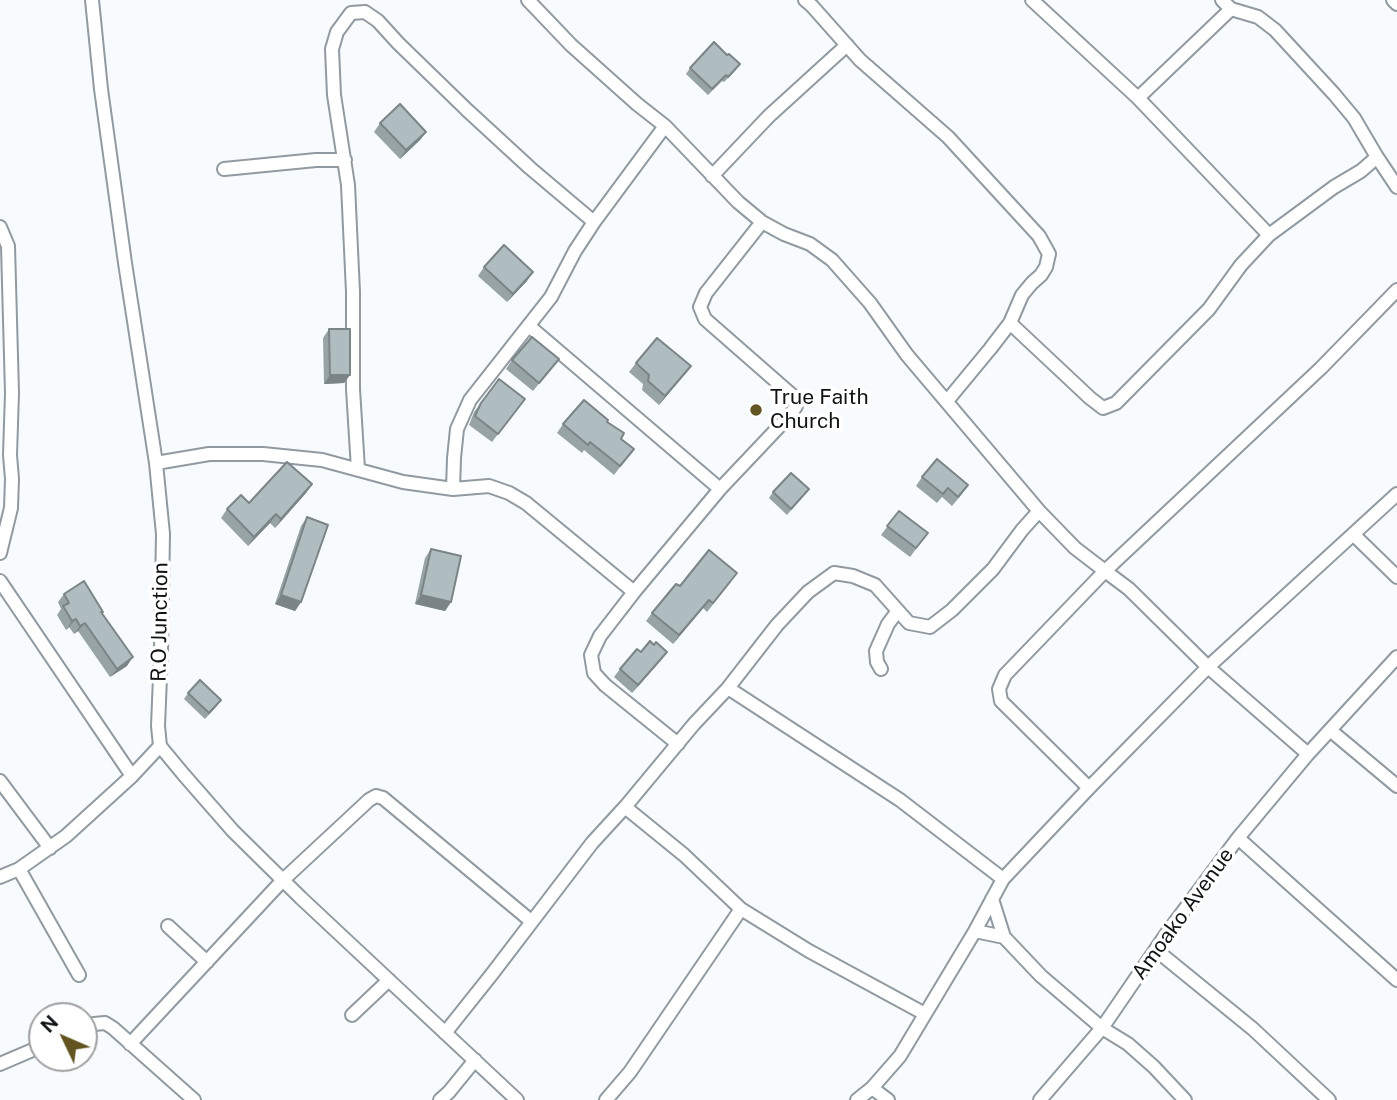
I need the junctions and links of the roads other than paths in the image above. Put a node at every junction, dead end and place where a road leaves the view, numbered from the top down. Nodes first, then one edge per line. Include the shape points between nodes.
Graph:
1 (92, 0) edge
2 (528, 0) edge
3 (805, 0) edge
4 (1032, 0) edge
5 (1393, 0) edge
6 (1397, 4) edge
7 (1226, 5) edge
8 (847, 45) junction
9 (1138, 99) junction
10 (665, 126) junction
11 (1377, 158) junction
12 (345, 160) junction
13 (224, 169) dead end
14 (712, 176) junction
15 (1397, 187) edge
16 (594, 222) junction
17 (762, 222) junction
18 (0, 227) edge
19 (1269, 236) junction
20 (1397, 290) edge
21 (1010, 323) junction
22 (529, 326) junction
23 (6, 394) edge
24 (947, 401) junction
25 (0, 446) edge
26 (10, 455) junction
27 (156, 463) junction
28 (358, 469) junction
29 (453, 489) junction
30 (720, 489) junction
31 (1397, 494) edge
32 (1039, 511) junction
33 (1354, 536) junction
34 (0, 553) edge
35 (1105, 571) junction
36 (1397, 577) edge
37 (0, 581) edge
38 (634, 592) junction
39 (897, 612) junction
40 (1397, 657) edge
41 (1209, 667) junction
42 (881, 669) dead end
43 (728, 688) junction
44 (1330, 730) junction
45 (678, 744) junction
46 (160, 746) junction
47 (1308, 754) junction
48 (132, 775) junction
49 (0, 781) edge
50 (1397, 786) edge
51 (1089, 788) junction
52 (625, 807) junction
53 (1238, 838) junction
54 (50, 848) junction
55 (19, 869) junction
56 (0, 877) edge
57 (1003, 879) junction
58 (283, 880) junction
59 (992, 898) junction
60 (741, 909) junction
61 (531, 921) junction
62 (169, 926) dead end
63 (975, 930) junction
64 (1004, 937) junction
65 (1156, 950) junction
66 (207, 962) junction
67 (79, 975) dead end
68 (389, 980) junction
69 (1397, 980) edge
70 (925, 1013) junction
71 (352, 1015) dead end
72 (98, 1024) edge
73 (1102, 1028) junction
74 (445, 1033) junction
75 (130, 1044) junction
76 (28, 1051) edge
77 (475, 1060) junction
78 (1, 1062) edge
79 (872, 1088) junction
80 (192, 1100) edge
81 (440, 1100) edge
82 (517, 1100) edge
83 (606, 1100) edge
84 (857, 1100) edge
85 (888, 1100) edge
86 (1040, 1100) edge
87 (1185, 1100) edge
88 (1329, 1100) edge

1 - 27 street, R.O Junction via 123,250
2 - 10 street via 571,45
3 - 8 street
4 - 9 street
5 - 6 street
7 - 9 street
7 - 11 street via 1275,30 1354,118
8 - 14 street
8 - 21 street via 948,137 1044,242 1049,254 1046,267 1022,295
9 - 19 street
10 - 14 street
10 - 16 street
11 - 15 street
11 - 19 street
12 - 13 street
12 - 16 street via 332,49 337,32 352,13 365,12
12 - 28 street
14 - 17 street
16 - 22 street
17 - 24 street via 810,244 832,260
17 - 30 street via 700,307 705,319 793,396 796,406
18 - 23 street via 8,246
19 - 21 street via 1209,309 1116,403 1103,408
20 - 35 street via 1321,368
21 - 24 street
22 - 29 street via 470,400 457,429
22 - 30 street
23 - 26 street
24 - 32 street
25 - 26 street
26 - 34 street via 11,508
27 - 28 street via 209,454 262,454
27 - 46 street, R.O Junction via 163,534
28 - 29 street
29 - 38 street via 489,486 509,493
30 - 38 street
31 - 33 street
32 - 35 street
32 - 39 street via 993,569 930,628 909,624
33 - 36 street
33 - 41 street
35 - 41 street
35 - 51 street via 1005,675 999,689 1001,701
37 - 48 street
38 - 45 street via 600,636 591,655 594,673
39 - 42 street via 876,651
39 - 43 street via 876,585 835,573 808,592 777,625
40 - 44 street, Amoako Avenue
41 - 47 street
41 - 51 street
43 - 45 street
43 - 57 street via 900,800
44 - 47 street, Amoako Avenue
44 - 50 street
45 - 52 street
46 - 48 street
46 - 58 street via 233,831
47 - 53 street, Amoako Avenue
48 - 54 street
49 - 54 street
51 - 57 street
52 - 60 street
52 - 61 street
53 - 65 street, Amoako Avenue
53 - 69 street
54 - 55 street
55 - 56 street
55 - 67 street
57 - 59 street
58 - 61 street via 376,796
58 - 66 street
58 - 68 street
59 - 63 street
59 - 64 street
60 - 70 street
60 - 83 street
61 - 74 street
62 - 66 street
63 - 64 street
63 - 70 street
64 - 73 street
65 - 73 street, Amoako Avenue
65 - 88 street via 1253,1029
66 - 75 street
68 - 71 street
68 - 74 street
70 - 79 street via 900,1056
72 - 75 street via 105,1023
73 - 86 street, Amoako Avenue
73 - 87 street via 1128,1044
74 - 77 street
75 - 80 street
76 - 78 street
77 - 81 street
77 - 82 street
79 - 84 street
79 - 85 street

